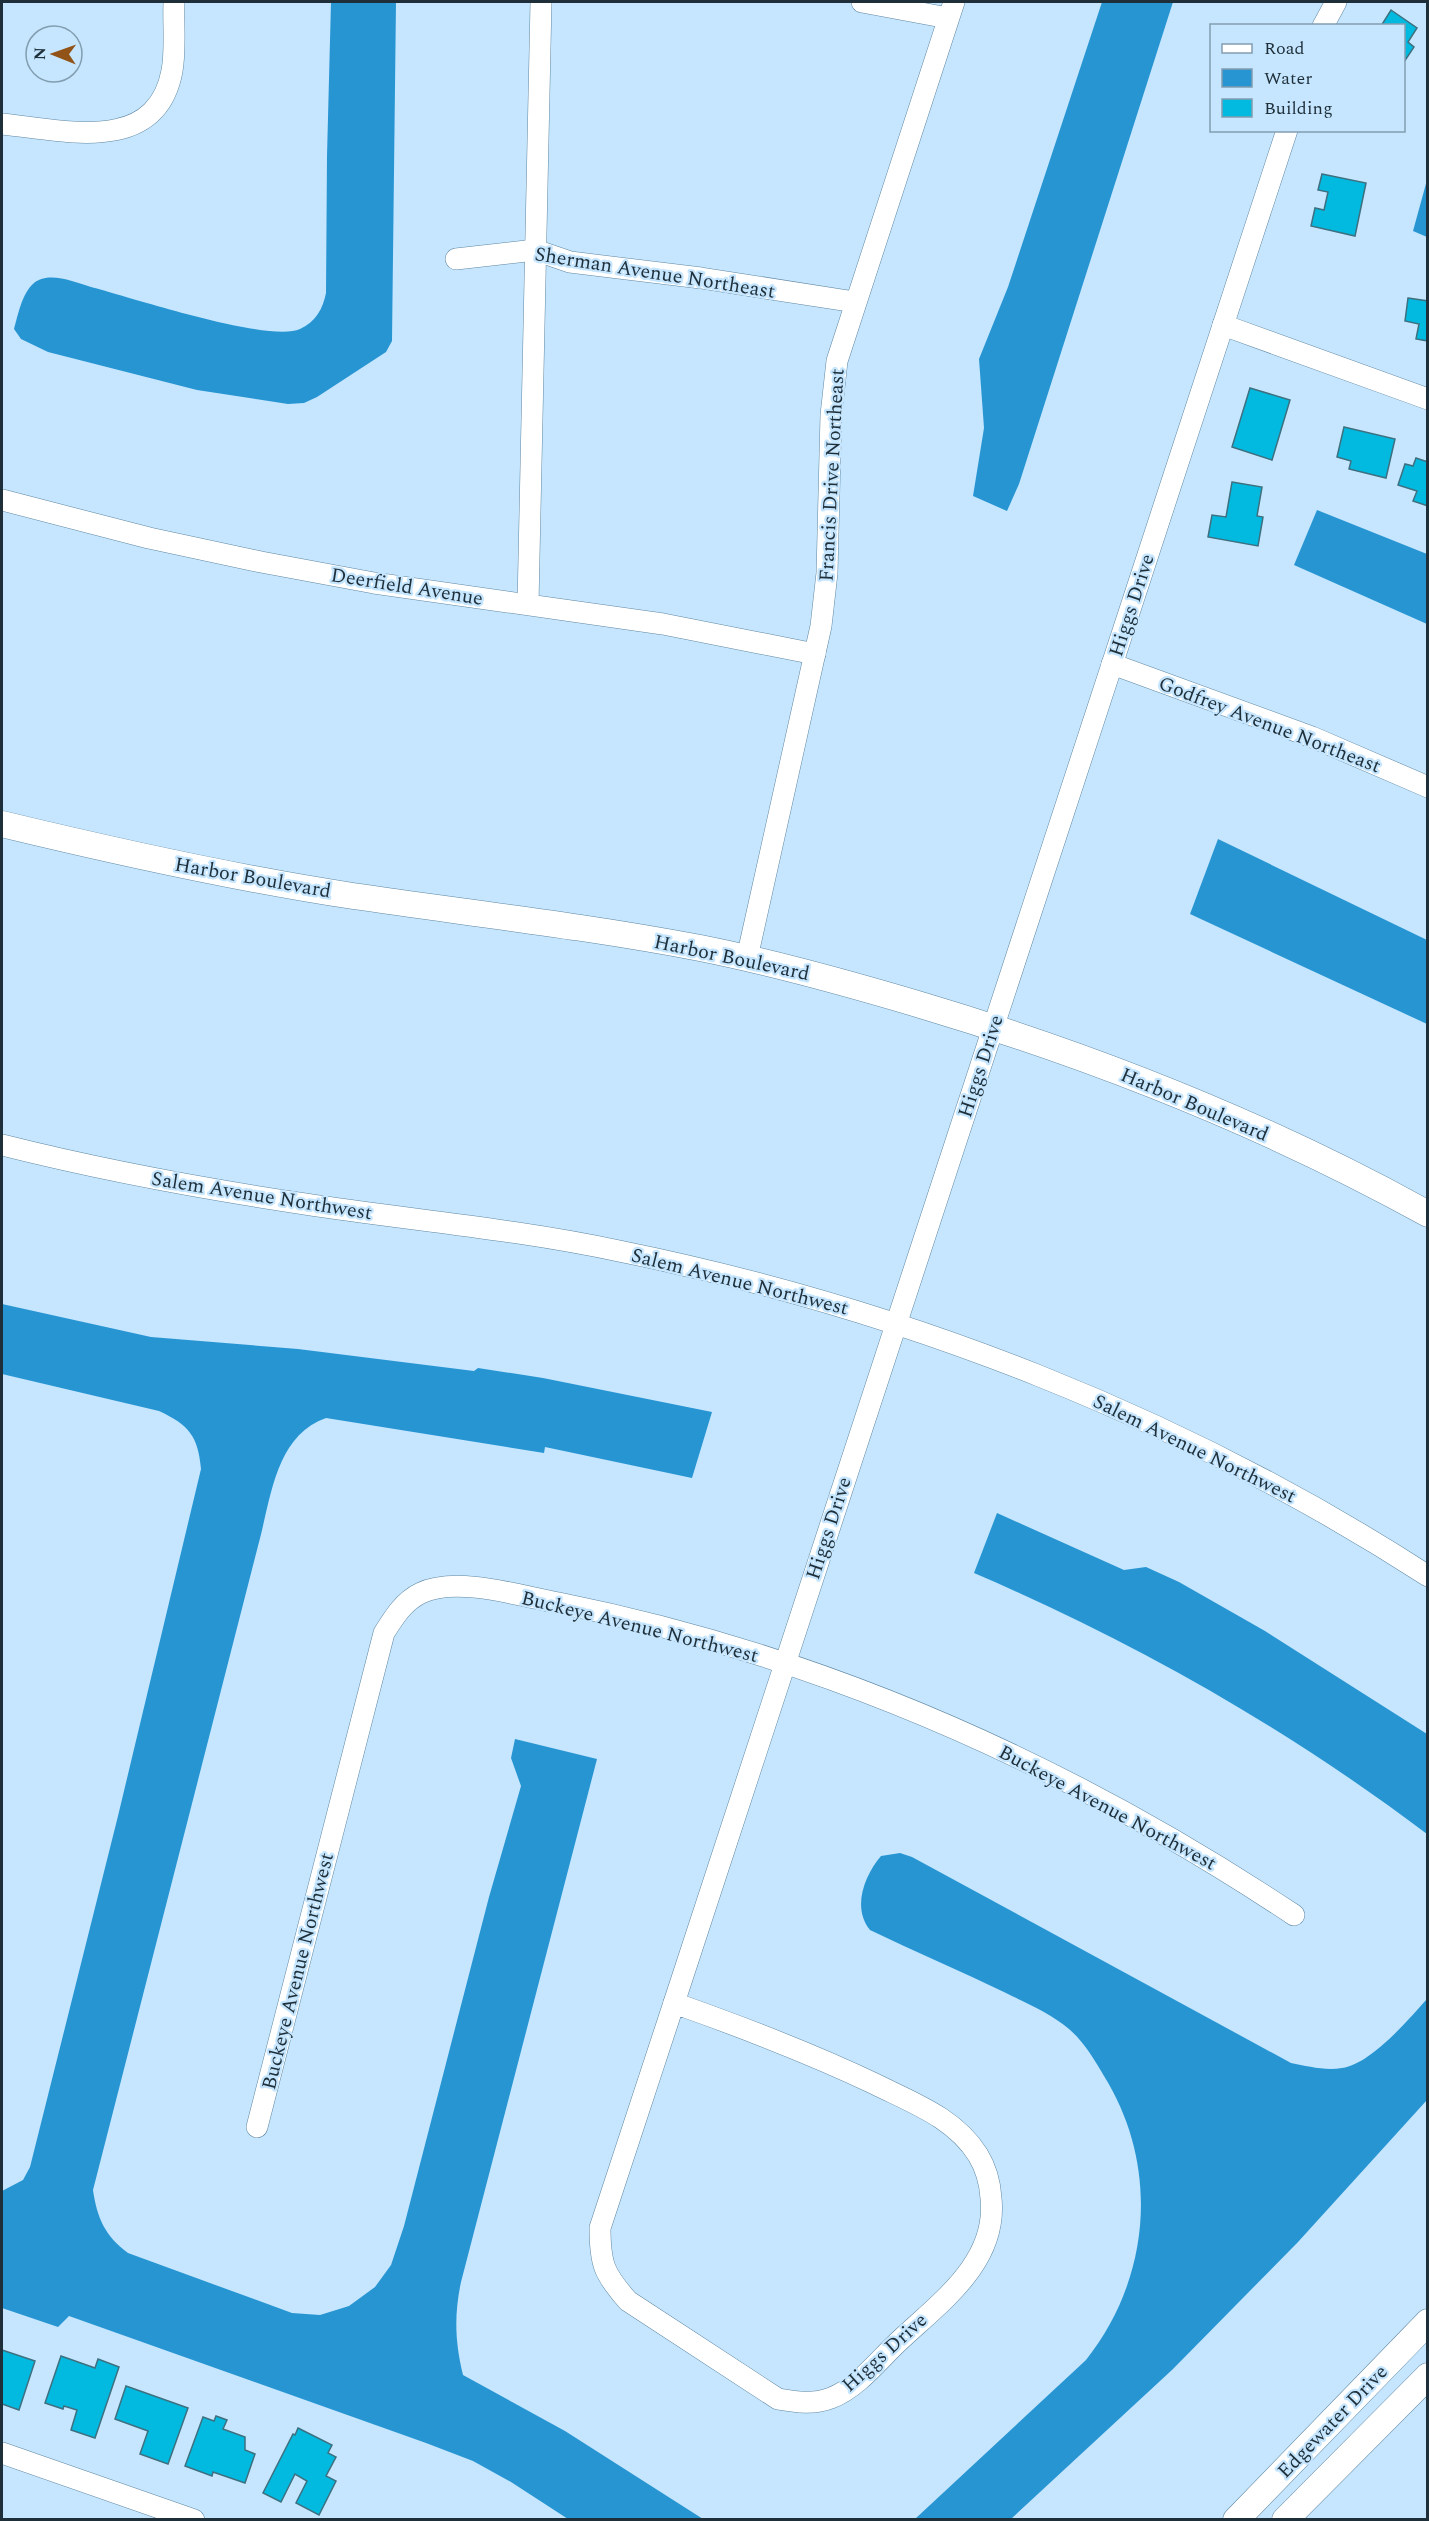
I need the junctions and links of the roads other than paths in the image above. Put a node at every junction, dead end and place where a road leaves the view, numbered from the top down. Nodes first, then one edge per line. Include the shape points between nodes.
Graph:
1 (174, 2) edge
2 (541, 2) edge
3 (862, 2) edge
4 (1335, 2) edge
5 (951, 10) edge
6 (1324, 24) edge
7 (2, 124) edge
8 (1286, 132) edge
9 (535, 250) junction
10 (456, 259) dead end
11 (855, 302) junction
12 (1223, 325) junction
13 (1428, 399) edge
14 (2, 500) edge
15 (528, 604) junction
16 (815, 654) junction
17 (1112, 664) junction
18 (1428, 788) edge
19 (2, 824) edge
20 (747, 958) junction
21 (993, 1026) junction
22 (2, 1145) edge
23 (1428, 1214) edge
24 (896, 1323) junction
25 (1428, 1576) edge
26 (784, 1662) junction
27 (1294, 1915) dead end
28 (674, 2002) junction
29 (257, 2127) dead end
30 (1428, 2322) edge
31 (1428, 2376) edge
32 (2, 2453) edge
33 (194, 2520) edge
34 (1236, 2520) edge
35 (1285, 2520) edge

1 - 7 street via 172,70 164,96 146,117 123,130 97,134
2 - 9 street
3 - 5 street
4 - 6 street
5 - 11 street, Francis Drive Northeast
8 - 12 street, Higgs Drive
9 - 10 street, Sherman Avenue Northeast
9 - 11 street, Sherman Avenue Northeast via 570,262
9 - 15 street
11 - 16 street, Francis Drive Northeast via 832,388 827,573
12 - 13 street
12 - 17 street, Higgs Drive
14 - 15 street, Deerfield Avenue via 137,536 261,562 374,583
15 - 16 street, Deerfield Avenue via 663,624
16 - 20 street, Francis Drive Northeast
17 - 18 street, Godfrey Avenue Northeast via 1312,737
17 - 21 street, Higgs Drive
19 - 20 street, Harbor Boulevard via 227,874 564,924
20 - 21 street, Harbor Boulevard
21 - 23 street, Harbor Boulevard via 1205,1106
21 - 24 street, Higgs Drive
22 - 24 street, Salem Avenue Northwest via 169,1181 618,1250 738,1277
24 - 25 street, Salem Avenue Northwest via 1086,1395 1198,1446 1307,1503
24 - 26 street, Higgs Drive
26 - 27 street, Buckeye Avenue Northwest via 979,1738 1073,1783 1165,1833
26 - 28 street, Higgs Drive
26 - 29 street, Buckeye Avenue Northwest via 703,1637 499,1592 446,1586 420,1593 398,1610 384,1633
28 - 28 street, Higgs Drive via 835,2065 942,2118 963,2135 990,2182 993,2210 978,2261 854,2384 831,2398 804,2404 778,2399 628,2301 610,2280 600,2254 600,2228
30 - 34 street, Edgewater Drive
31 - 35 street, Edgewater Drive
32 - 33 street

